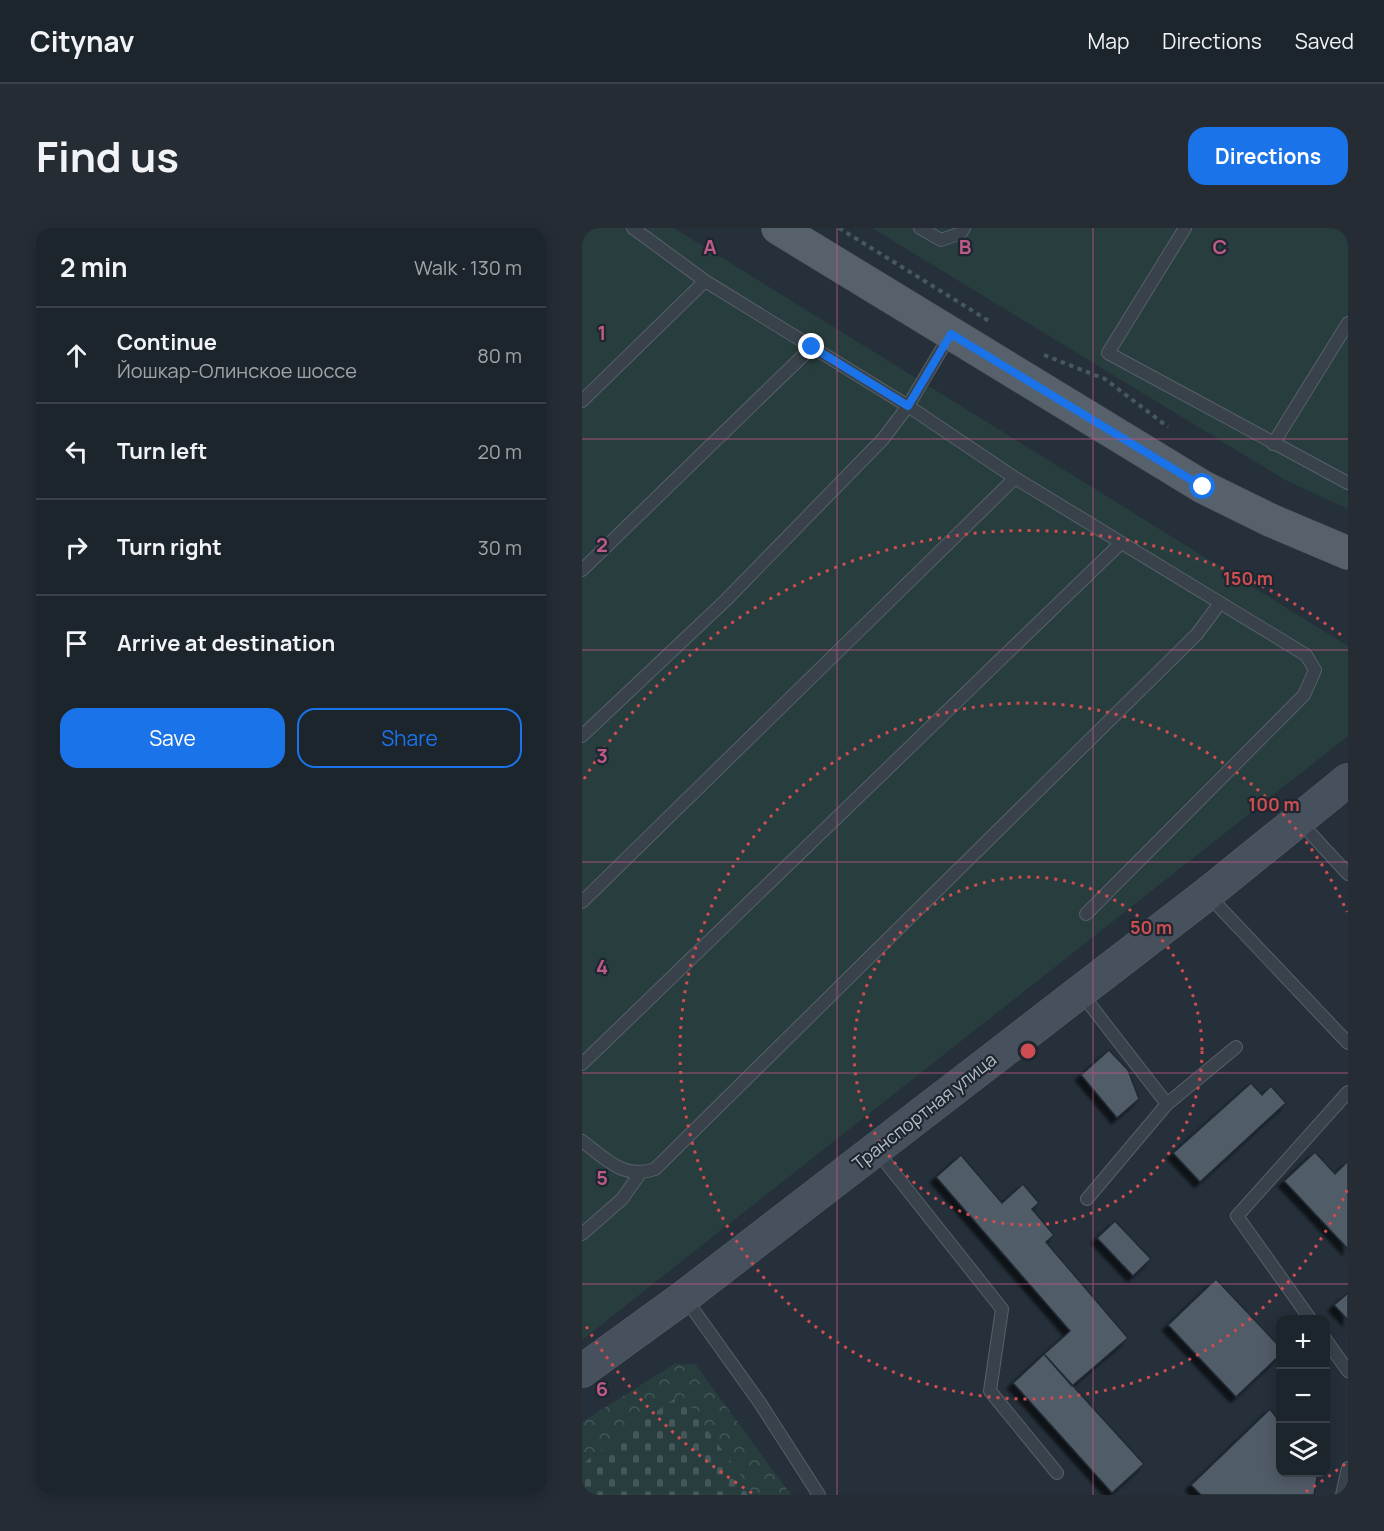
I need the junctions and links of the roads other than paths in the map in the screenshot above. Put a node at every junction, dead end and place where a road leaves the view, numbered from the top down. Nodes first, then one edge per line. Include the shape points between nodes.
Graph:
1 (633, 228) edge
2 (778, 228) edge
3 (920, 228) edge
4 (964, 228) edge
5 (1185, 228) edge
6 (705, 281) junction
7 (1348, 323) edge
8 (951, 334) junction
9 (812, 347) junction
10 (582, 401) edge
11 (908, 406) junction
12 (1273, 444) junction
13 (1015, 478) junction
14 (1348, 483) edge
15 (1121, 543) junction
16 (1348, 553) edge
17 (582, 570) edge
18 (1220, 603) junction
19 (582, 736) edge
20 (1348, 780) edge
21 (1299, 820) junction
22 (1348, 874) edge
23 (1207, 894) junction
24 (582, 902) edge
25 (1086, 914) dead end
26 (1080, 992) junction
27 (1348, 1044) edge
28 (1236, 1047) dead end
29 (582, 1064) edge
30 (1348, 1092) edge
31 (1167, 1104) junction
32 (582, 1141) edge
33 (875, 1149) junction
34 (639, 1175) junction
35 (1087, 1199) dead end
36 (582, 1234) edge
37 (684, 1297) junction
38 (1307, 1315) edge
39 (1330, 1346) edge
40 (582, 1371) edge
41 (1348, 1371) edge
42 (1348, 1468) edge
43 (1057, 1473) dead end
44 (819, 1495) edge
45 (1342, 1495) edge

1 - 6 lane
2 - 8 main road
3 - 4 lane via 941,240 961,233
5 - 12 lane via 1108,354
6 - 9 lane
6 - 10 lane
7 - 12 lane
8 - 11 lane
8 - 16 main road via 1203,487
9 - 11 lane
9 - 17 lane
11 - 13 lane
11 - 19 lane via 883,439 726,600
12 - 14 lane
13 - 15 lane
13 - 24 lane
15 - 18 lane
15 - 29 lane
18 - 25 lane via 1306,655 1315,670 1304,695
18 - 34 lane via 1197,634 655,1170
20 - 21 main road, Транспортная улица
21 - 22 lane
21 - 23 main road, Транспортная улица
23 - 26 main road, Транспортная улица
23 - 27 lane
26 - 31 lane
26 - 33 main road, Транспортная улица
28 - 31 lane
30 - 38 lane via 1237,1216
31 - 35 lane
32 - 34 lane via 616,1167
33 - 37 main road, Транспортная улица
33 - 43 lane via 1002,1309 990,1391
34 - 36 lane via 622,1199
37 - 40 main road, Транспортная улица
37 - 44 lane via 760,1403
39 - 41 lane
42 - 45 lane

